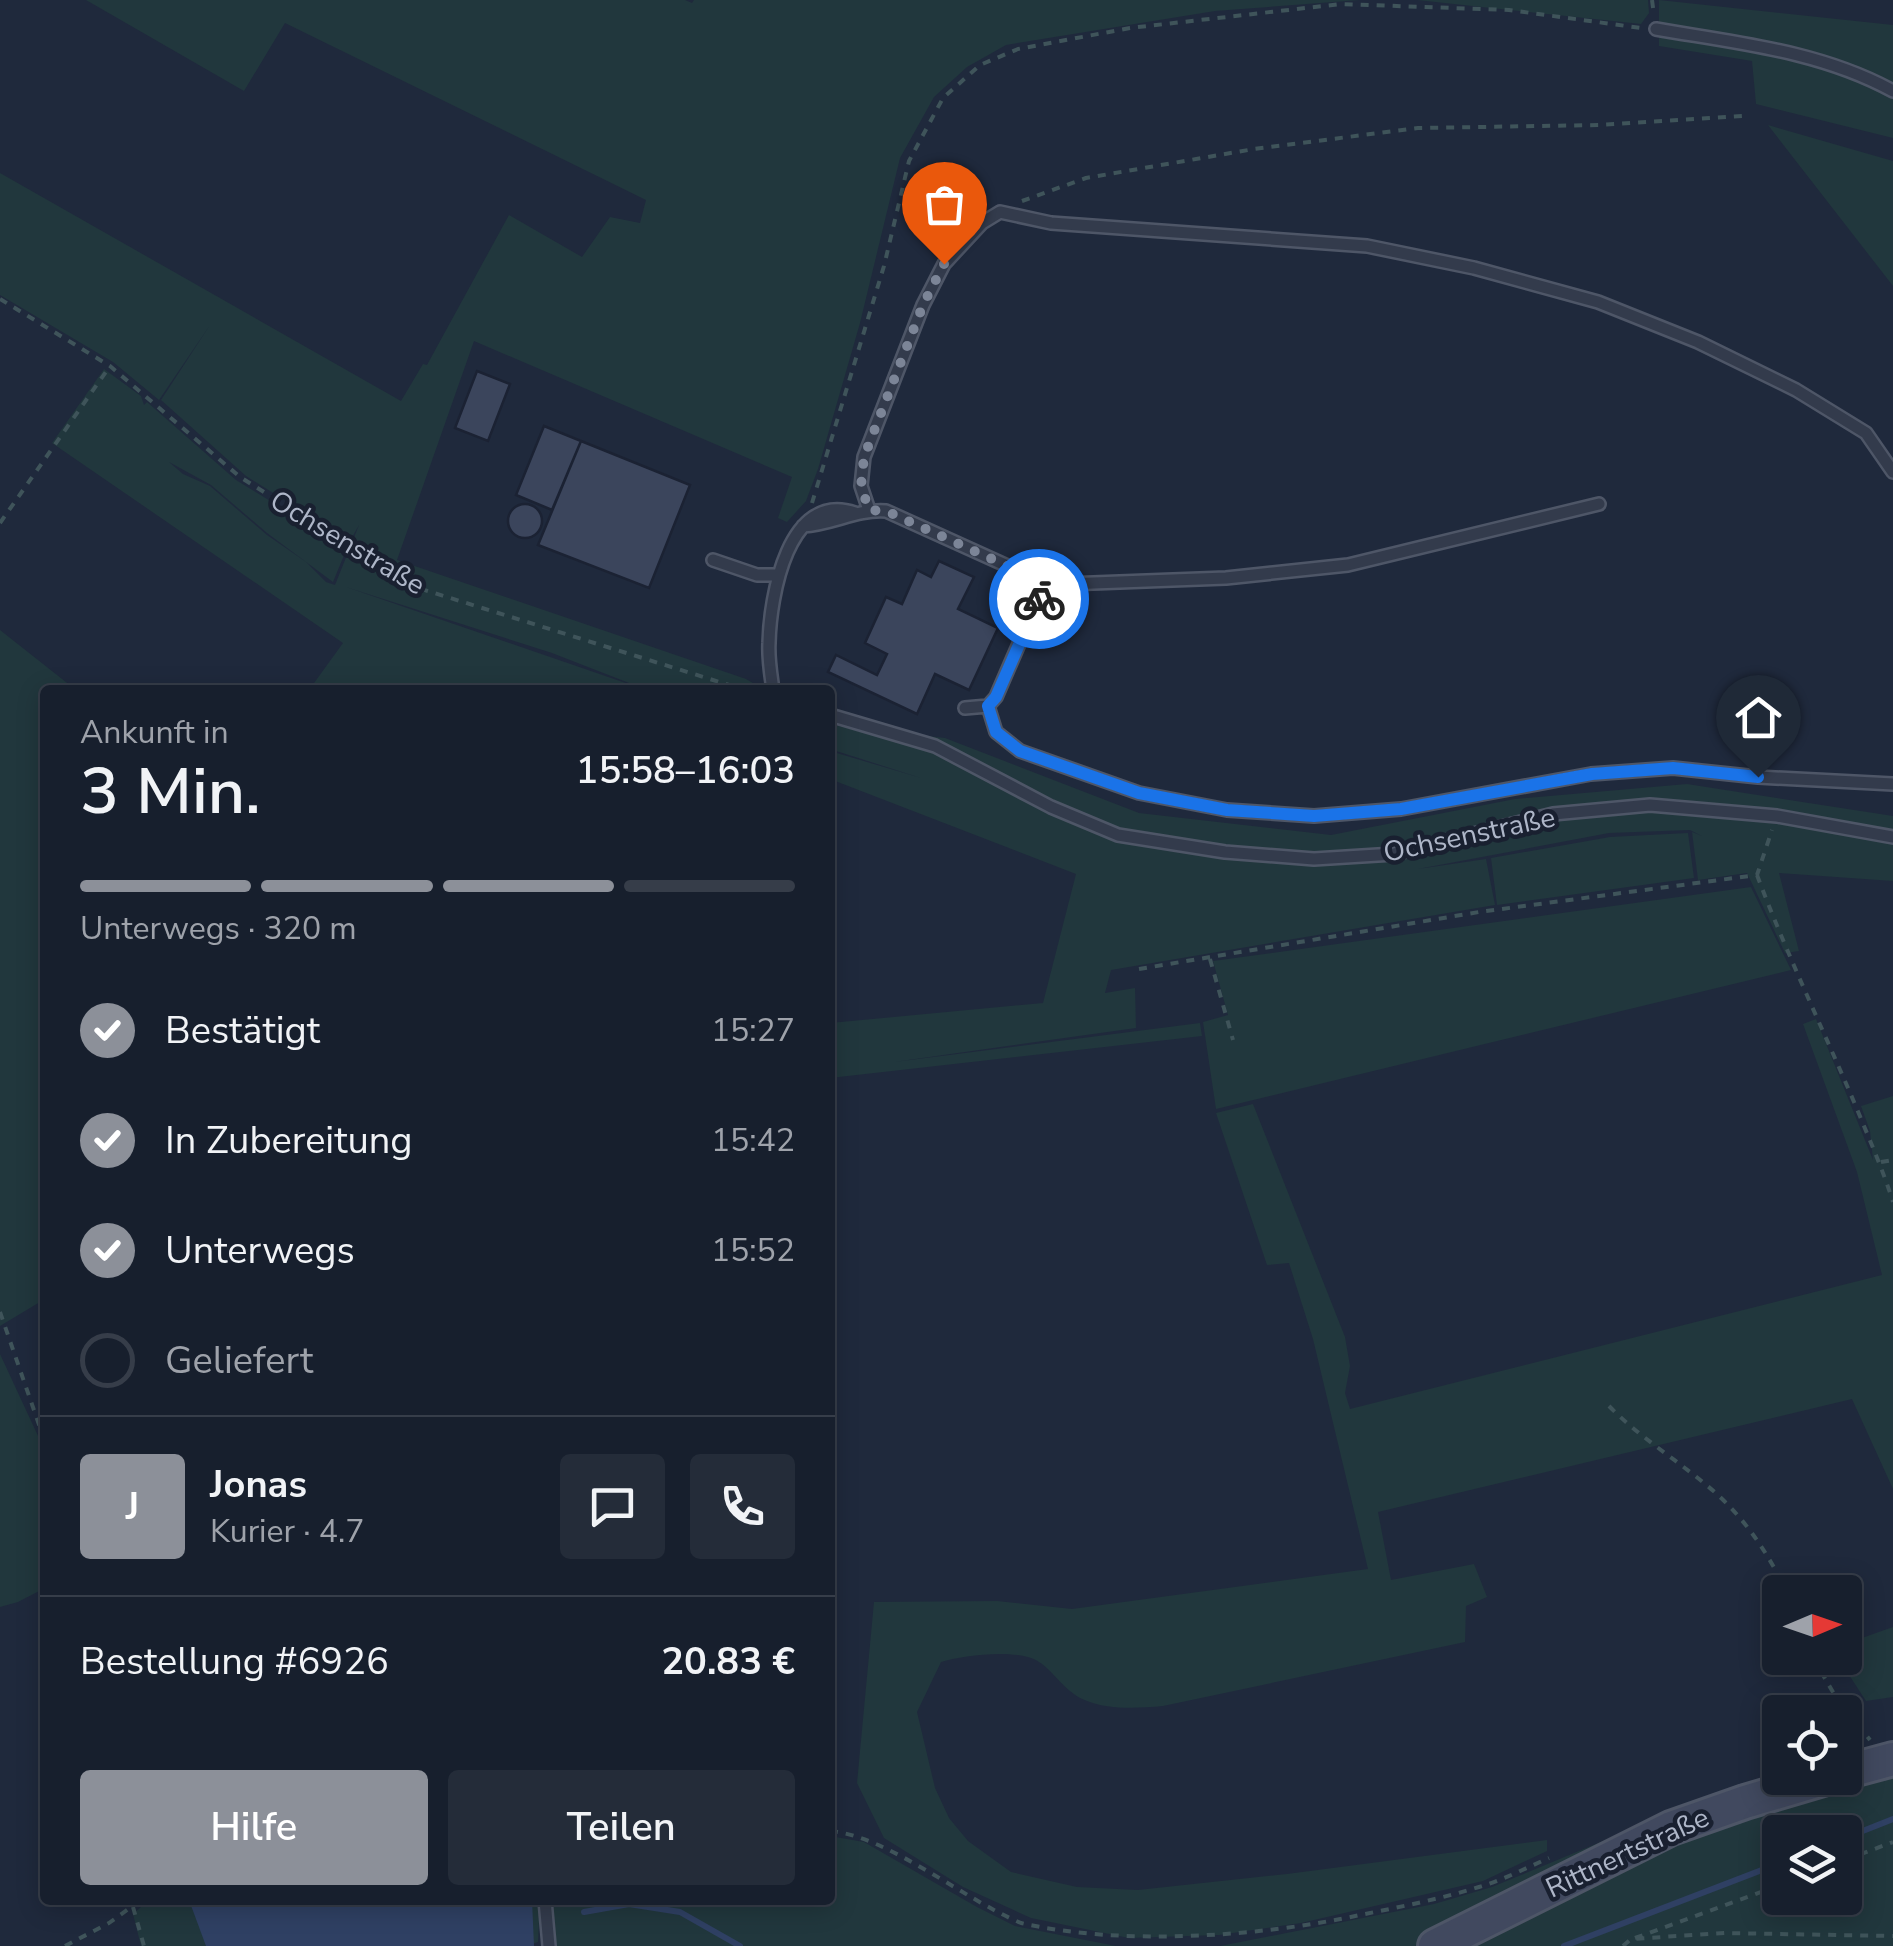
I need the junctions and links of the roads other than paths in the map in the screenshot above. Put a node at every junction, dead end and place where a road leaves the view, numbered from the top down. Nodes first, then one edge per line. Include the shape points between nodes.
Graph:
1 (1656, 30) road end
2 (1893, 91) edge
3 (1893, 472) edge
4 (1599, 504) dead end
5 (862, 511) junction
6 (713, 560) dead end
7 (778, 576) junction
8 (1040, 585) junction
9 (772, 685) edge
10 (988, 706) junction
11 (965, 708) dead end
12 (835, 716) edge
13 (1893, 784) edge
14 (1893, 837) edge
15 (1769, 1795) edge
16 (545, 1905) edge
17 (1445, 1944) edge
18 (549, 1946) edge

1 - 2 lane via 1785,50 1856,70
3 - 5 lane via 1866,433 1796,390 1598,302 1367,246 1051,223 1000,212 944,264 923,305 864,457
4 - 8 lane via 1348,565 1226,578
5 - 7 lane via 827,512 803,526
5 - 8 lane via 886,511
6 - 7 lane
7 - 9 lane via 768,644
8 - 10 lane
10 - 11 lane
10 - 13 lane via 996,732 1020,751 1139,793 1227,810 1314,816 1401,809 1592,774 1673,768
12 - 14 lane, Ochsenstraße via 935,746 1118,835 1226,852 1314,859 1394,854 1554,814 1650,806 1776,816
15 - 17 street, Rittnertstraße via 1671,1828
16 - 18 lane

